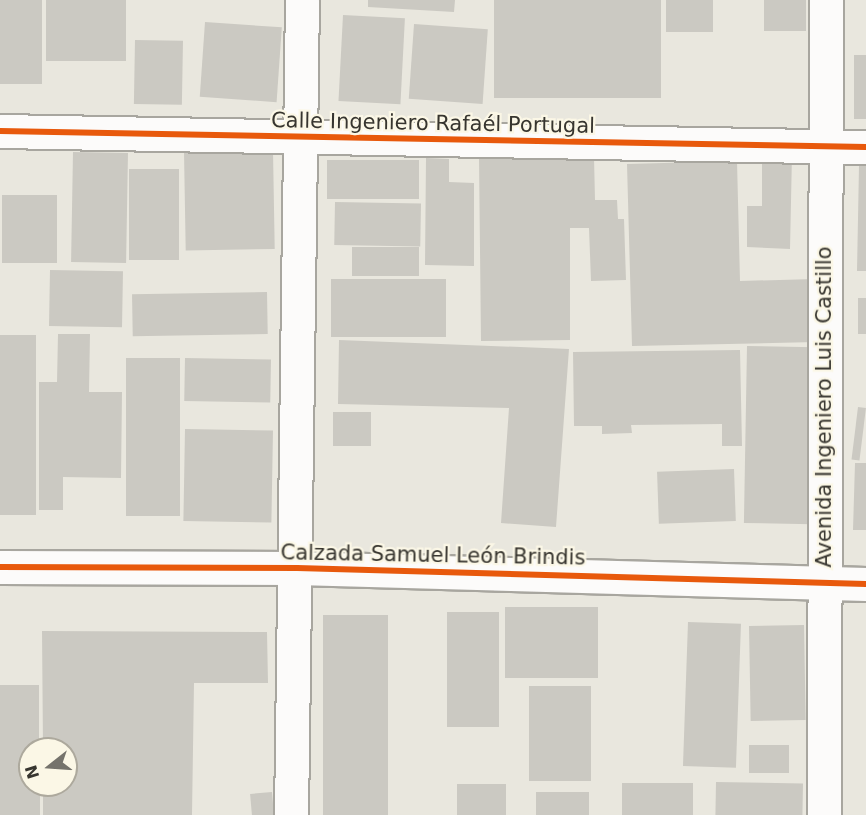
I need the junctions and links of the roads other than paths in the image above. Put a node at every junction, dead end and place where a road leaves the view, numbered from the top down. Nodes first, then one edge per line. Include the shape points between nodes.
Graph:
1 (302, 0) edge
2 (826, 0) edge
3 (0, 131) edge
4 (300, 137) junction
5 (825, 146) junction
6 (866, 147) edge
7 (0, 567) edge
8 (297, 568) junction
9 (823, 582) junction
10 (866, 584) edge
11 (291, 815) edge
12 (824, 815) edge

1 - 4 street
2 - 5 street, Avenida Ingeniero Luis Castillo
3 - 4 street, Calle Ingeniero Rafaél Portugal
4 - 5 street, Calle Ingeniero Rafaél Portugal
4 - 8 street
5 - 6 street, Calle Ingeniero Rafaél Portugal
5 - 9 street, Avenida Ingeniero Luis Castillo
7 - 8 street, Calzada Samuel León Brindis
8 - 9 street, Calzada Samuel León Brindis
8 - 11 street
9 - 10 street, Calzada Samuel León Brindis
9 - 12 street, Avenida Ingeniero Luis Castillo

